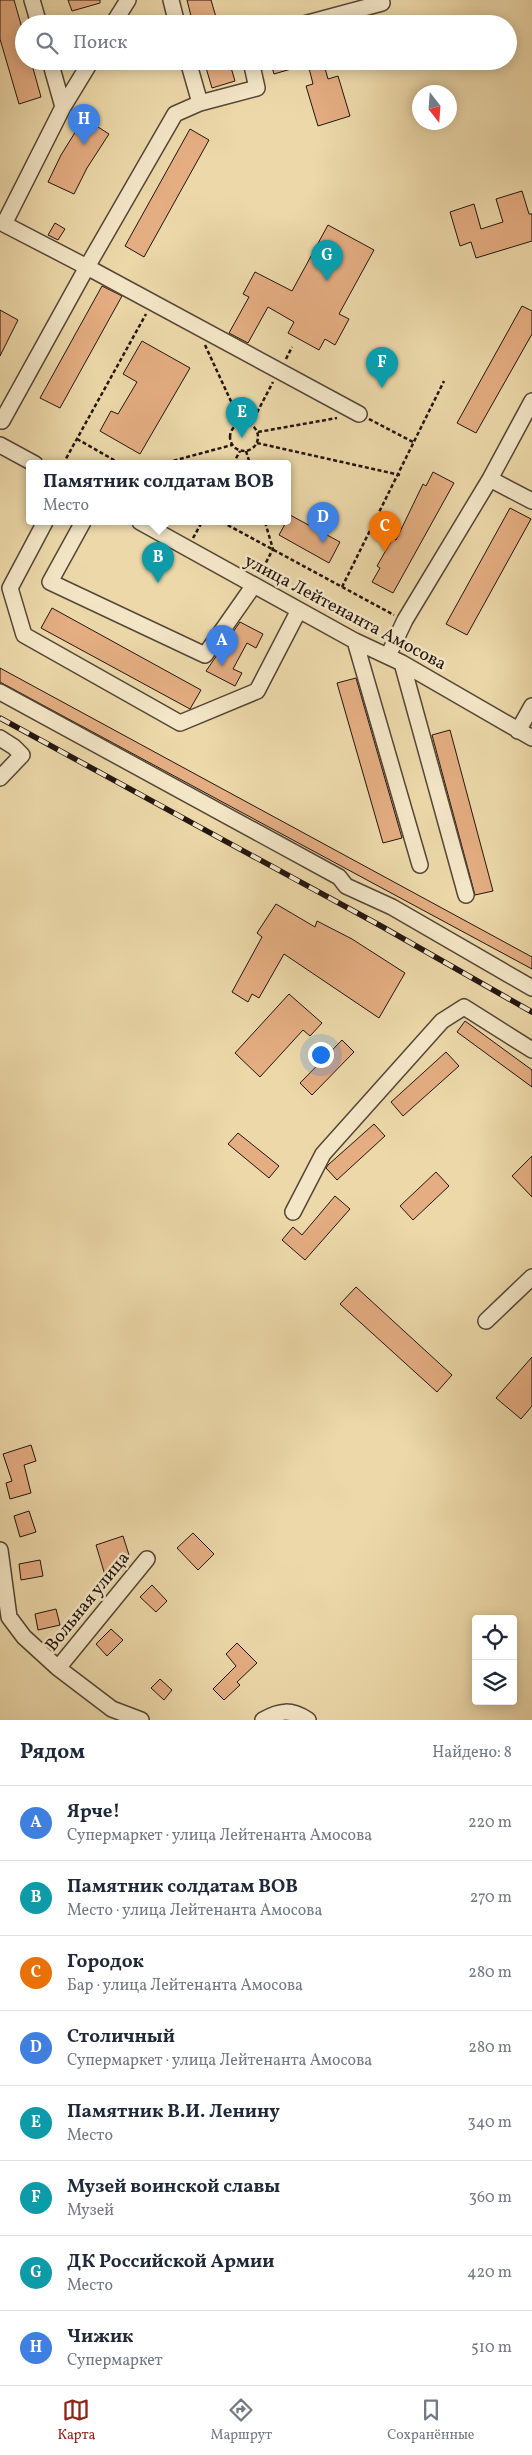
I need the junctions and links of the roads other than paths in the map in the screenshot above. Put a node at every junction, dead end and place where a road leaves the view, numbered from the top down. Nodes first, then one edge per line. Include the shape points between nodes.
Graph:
1 (32, 0) edge
2 (128, 0) edge
3 (170, 0) edge
4 (382, 3) dead end
5 (36, 15) edge
6 (119, 15) edge
7 (174, 15) edge
8 (337, 15) edge
9 (53, 70) edge
10 (85, 70) edge
11 (191, 70) edge
12 (252, 70) edge
13 (200, 103) junction
14 (63, 107) junction
15 (2, 217) edge
16 (87, 267) junction
17 (532, 401) edge
18 (359, 414) road end
19 (2, 421) dead end
20 (0, 445) edge
21 (28, 460) edge
22 (490, 479) junction
23 (532, 501) edge
24 (43, 525) edge
25 (81, 525) edge
26 (145, 525) edge
27 (254, 585) junction
28 (299, 610) junction
29 (355, 641) junction
30 (388, 656) junction
31 (402, 663) junction
32 (0, 692) edge
33 (532, 706) edge
34 (518, 731) junction
35 (0, 738) edge
36 (532, 738) edge
37 (0, 778) edge
38 (420, 865) dead end
39 (466, 895) dead end
40 (532, 988) edge
41 (532, 1050) edge
42 (293, 1212) dead end
43 (532, 1276) edge
44 (486, 1321) dead end
45 (0, 1550) edge
46 (147, 1559) dead end
47 (4, 1619) edge
48 (58, 1668) junction
49 (141, 1720) edge
50 (262, 1720) edge
51 (308, 1720) edge

1 - 5 street
2 - 6 street
3 - 7 street
4 - 8 street
9 - 14 street
10 - 14 street
11 - 13 street
12 - 13 street via 257,88
13 - 16 street via 175,114
14 - 15 street
15 - 16 street
16 - 18 street
16 - 19 street
17 - 22 street
20 - 21 street
22 - 23 street
22 - 30 street via 405,620
24 - 28 street via 10,588 24,635 180,722 257,691
25 - 27 street via 50,582 205,655
26 - 27 street, улица Лейтенанта Амосова
27 - 28 street, улица Лейтенанта Амосова
28 - 29 street, улица Лейтенанта Амосова
29 - 30 street, улица Лейтенанта Амосова
29 - 38 street
30 - 31 street, улица Лейтенанта Амосова
31 - 34 street, улица Лейтенанта Амосова
31 - 39 street
32 - 40 street via 339,877 346,886 392,907
33 - 34 street
34 - 36 street, улица Лейтенанта Амосова
35 - 37 street via 22,755
41 - 42 street via 464,1007 442,1021 323,1154
43 - 44 street
45 - 47 street
46 - 48 street, Вольная улица
47 - 48 street
48 - 49 street via 112,1709
50 - 51 street via 286,1711 298,1713

